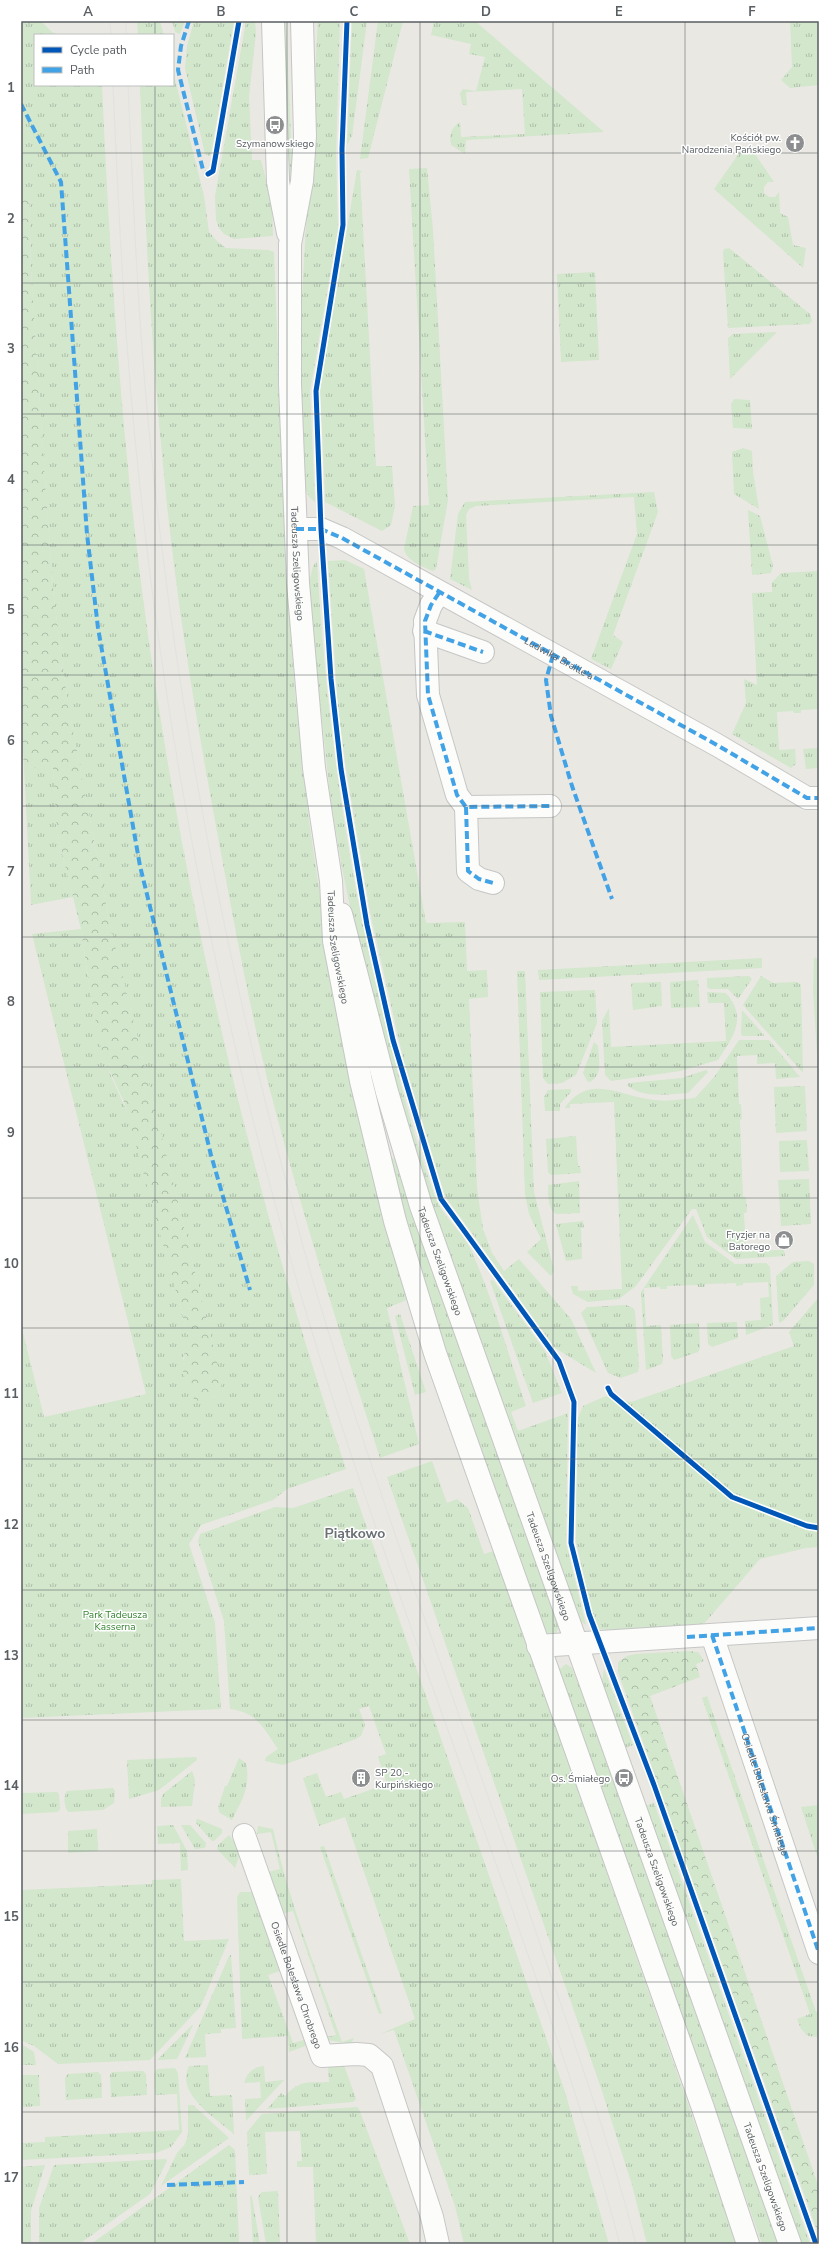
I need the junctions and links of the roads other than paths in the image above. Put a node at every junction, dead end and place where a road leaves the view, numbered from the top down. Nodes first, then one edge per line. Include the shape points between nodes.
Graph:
1 (273, 21) edge
2 (302, 21) edge
3 (290, 244) junction
4 (296, 529) junction
5 (439, 593) junction
6 (424, 631) junction
7 (483, 652) dead end
8 (819, 798) edge
9 (550, 806) dead end
10 (466, 807) junction
11 (330, 881) junction
12 (493, 883) dead end
13 (819, 1628) edge
14 (712, 1635) junction
15 (576, 1644) junction
16 (538, 1646) junction
17 (244, 1835) dead end
18 (819, 1953) edge
19 (438, 2244) edge
20 (748, 2244) edge
21 (790, 2244) edge

1 - 3 street, Tadeusza Szeligowskiego via 278,182
2 - 3 street, Tadeusza Szeligowskiego via 306,98 305,144 302,181
3 - 4 street, Tadeusza Szeligowskiego via 290,385
4 - 5 street, Ludwika Braille'a via 321,529 342,538
4 - 11 street, Tadeusza Szeligowskiego via 302,642 320,813
5 - 6 street via 427,616
5 - 8 street, Ludwika Braille'a via 717,745 807,798
6 - 7 street
6 - 10 street via 428,695 457,795
9 - 10 street
10 - 12 street via 468,871 479,879
11 - 15 street, Tadeusza Szeligowskiego via 349,940 387,1092 421,1206
11 - 16 street, Tadeusza Szeligowskiego via 334,941 362,1089 395,1221 435,1353
13 - 14 street
14 - 15 street
14 - 18 street, Osiedle Bolesława Śmiałego
15 - 16 street
15 - 21 street, Tadeusza Szeligowskiego
16 - 20 street, Tadeusza Szeligowskiego via 703,2108
17 - 19 street, Osiedle Bolesława Chrobrego via 322,2056 369,2055 382,2066 432,2217

